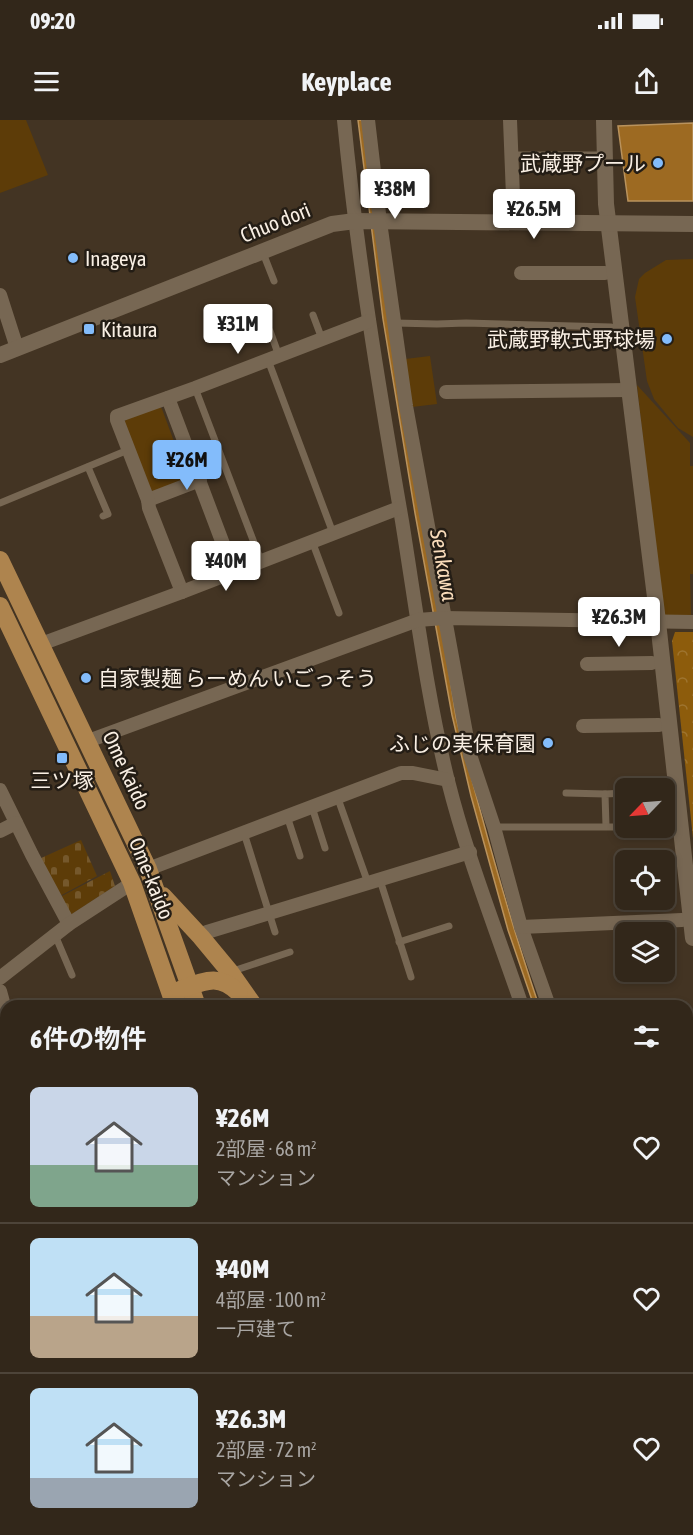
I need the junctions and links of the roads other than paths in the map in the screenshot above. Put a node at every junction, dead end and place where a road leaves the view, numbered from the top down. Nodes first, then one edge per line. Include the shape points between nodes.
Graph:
1 (344, 120) edge
2 (368, 120) edge
3 (510, 120) edge
4 (604, 120) edge
5 (512, 155) junction
6 (604, 155) junction
7 (368, 222) junction
8 (514, 222) junction
9 (609, 223) junction
10 (693, 224) edge
11 (262, 251) junction
12 (521, 273) dead end
13 (604, 273) dead end
14 (274, 281) dead end
15 (0, 295) edge
16 (313, 315) dead end
17 (369, 321) junction
18 (394, 323) junction
19 (611, 327) dead end
20 (270, 332) dead end
21 (322, 339) junction
22 (17, 348) junction
23 (0, 355) edge
24 (273, 358) junction
25 (195, 388) junction
26 (630, 390) junction
27 (446, 392) dead end
28 (168, 398) junction
29 (128, 450) junction
30 (88, 466) junction
31 (200, 480) junction
32 (148, 500) junction
33 (0, 503) edge
34 (399, 508) junction
35 (103, 516) dead end
36 (333, 533) junction
37 (312, 541) junction
38 (0, 560) edge
39 (261, 561) junction
40 (234, 573) junction
41 (183, 592) junction
42 (0, 606) edge
43 (339, 614) dead end
44 (439, 619) junction
45 (418, 620) junction
46 (657, 622) junction
47 (693, 622) edge
48 (41, 644) junction
49 (652, 663) dead end
50 (587, 664) dead end
51 (659, 725) dead end
52 (583, 726) dead end
53 (88, 741) junction
54 (448, 780) junction
55 (0, 790) edge
56 (566, 794) dead end
57 (605, 794) junction
58 (615, 794) edge
59 (337, 796) junction
60 (312, 807) junction
61 (287, 816) junction
62 (16, 823) junction
63 (606, 826) junction
64 (615, 826) edge
65 (494, 827) junction
66 (0, 831) edge
67 (244, 832) junction
68 (325, 848) dead end
69 (470, 852) junction
70 (300, 856) dead end
71 (151, 877) junction
72 (374, 881) junction
73 (132, 883) junction
74 (269, 914) junction
75 (682, 920) dead end
76 (69, 924) junction
77 (449, 926) dead end
78 (521, 927) junction
79 (275, 932) dead end
80 (55, 934) junction
81 (201, 937) junction
82 (693, 938) edge
83 (399, 942) junction
84 (290, 952) dead end
85 (2, 972) edge
86 (230, 972) junction
87 (72, 975) dead end
88 (411, 977) dead end
89 (190, 986) junction
90 (173, 1000) edge
91 (195, 1000) edge
92 (247, 1000) edge
93 (250, 1000) edge
94 (520, 1000) edge
95 (547, 1000) edge

1 - 7 street
2 - 7 street
3 - 5 street
4 - 6 street
5 - 6 lane
5 - 8 street
6 - 9 street
7 - 8 street, Chuo dori
7 - 11 street, Chuo dori via 332,224
7 - 17 street
7 - 18 street
8 - 9 street, Chuo dori
9 - 10 street, Chuo dori
9 - 26 street
11 - 14 lane
11 - 22 street, Chuo dori
12 - 13 street
15 - 22 street
16 - 21 lane
17 - 21 street
17 - 34 street
18 - 19 lane
18 - 44 street
20 - 24 lane
21 - 24 street
22 - 23 street, Chuo dori
24 - 25 street
24 - 36 lane
25 - 28 street
25 - 39 lane
26 - 27 street
26 - 46 street
28 - 29 street via 117,416
28 - 31 street
29 - 30 lane
29 - 32 street
30 - 33 lane
30 - 35 lane via 108,514
31 - 32 street
31 - 40 street
32 - 41 street
34 - 36 street
34 - 45 street
36 - 37 street
37 - 39 street
37 - 43 lane
38 - 48 main road, Ome Kaido
39 - 40 street
40 - 41 street
41 - 48 street
42 - 73 main road, Ome-kaido
44 - 45 street
44 - 46 street
44 - 65 street via 470,755
45 - 53 street
45 - 54 street
46 - 47 street
46 - 82 street
48 - 53 main road, Ome Kaido
49 - 50 street
51 - 52 street
53 - 71 main road, Ome Kaido
54 - 59 street via 400,773
54 - 69 street
55 - 62 street
56 - 57 lane
57 - 58 lane
57 - 63 lane
59 - 60 street
59 - 72 lane
60 - 61 street
60 - 68 lane
61 - 67 street
61 - 70 lane
62 - 66 street
62 - 76 street
63 - 64 lane
63 - 65 lane
65 - 78 street
67 - 71 street
67 - 74 lane
69 - 72 street
69 - 94 street
71 - 81 main road via 172,908
71 - 89 main road, Ome Kaido
72 - 74 street
72 - 83 lane
73 - 76 street
73 - 90 main road, Ome-kaido
74 - 79 lane
74 - 81 street
75 - 78 street
76 - 80 street
77 - 83 lane
78 - 95 street
80 - 85 street
80 - 87 lane
81 - 86 main road
83 - 88 lane
84 - 86 lane
86 - 93 main road
89 - 90 main road
89 - 91 main road, Ome Kaido
89 - 92 main road via 221,980

